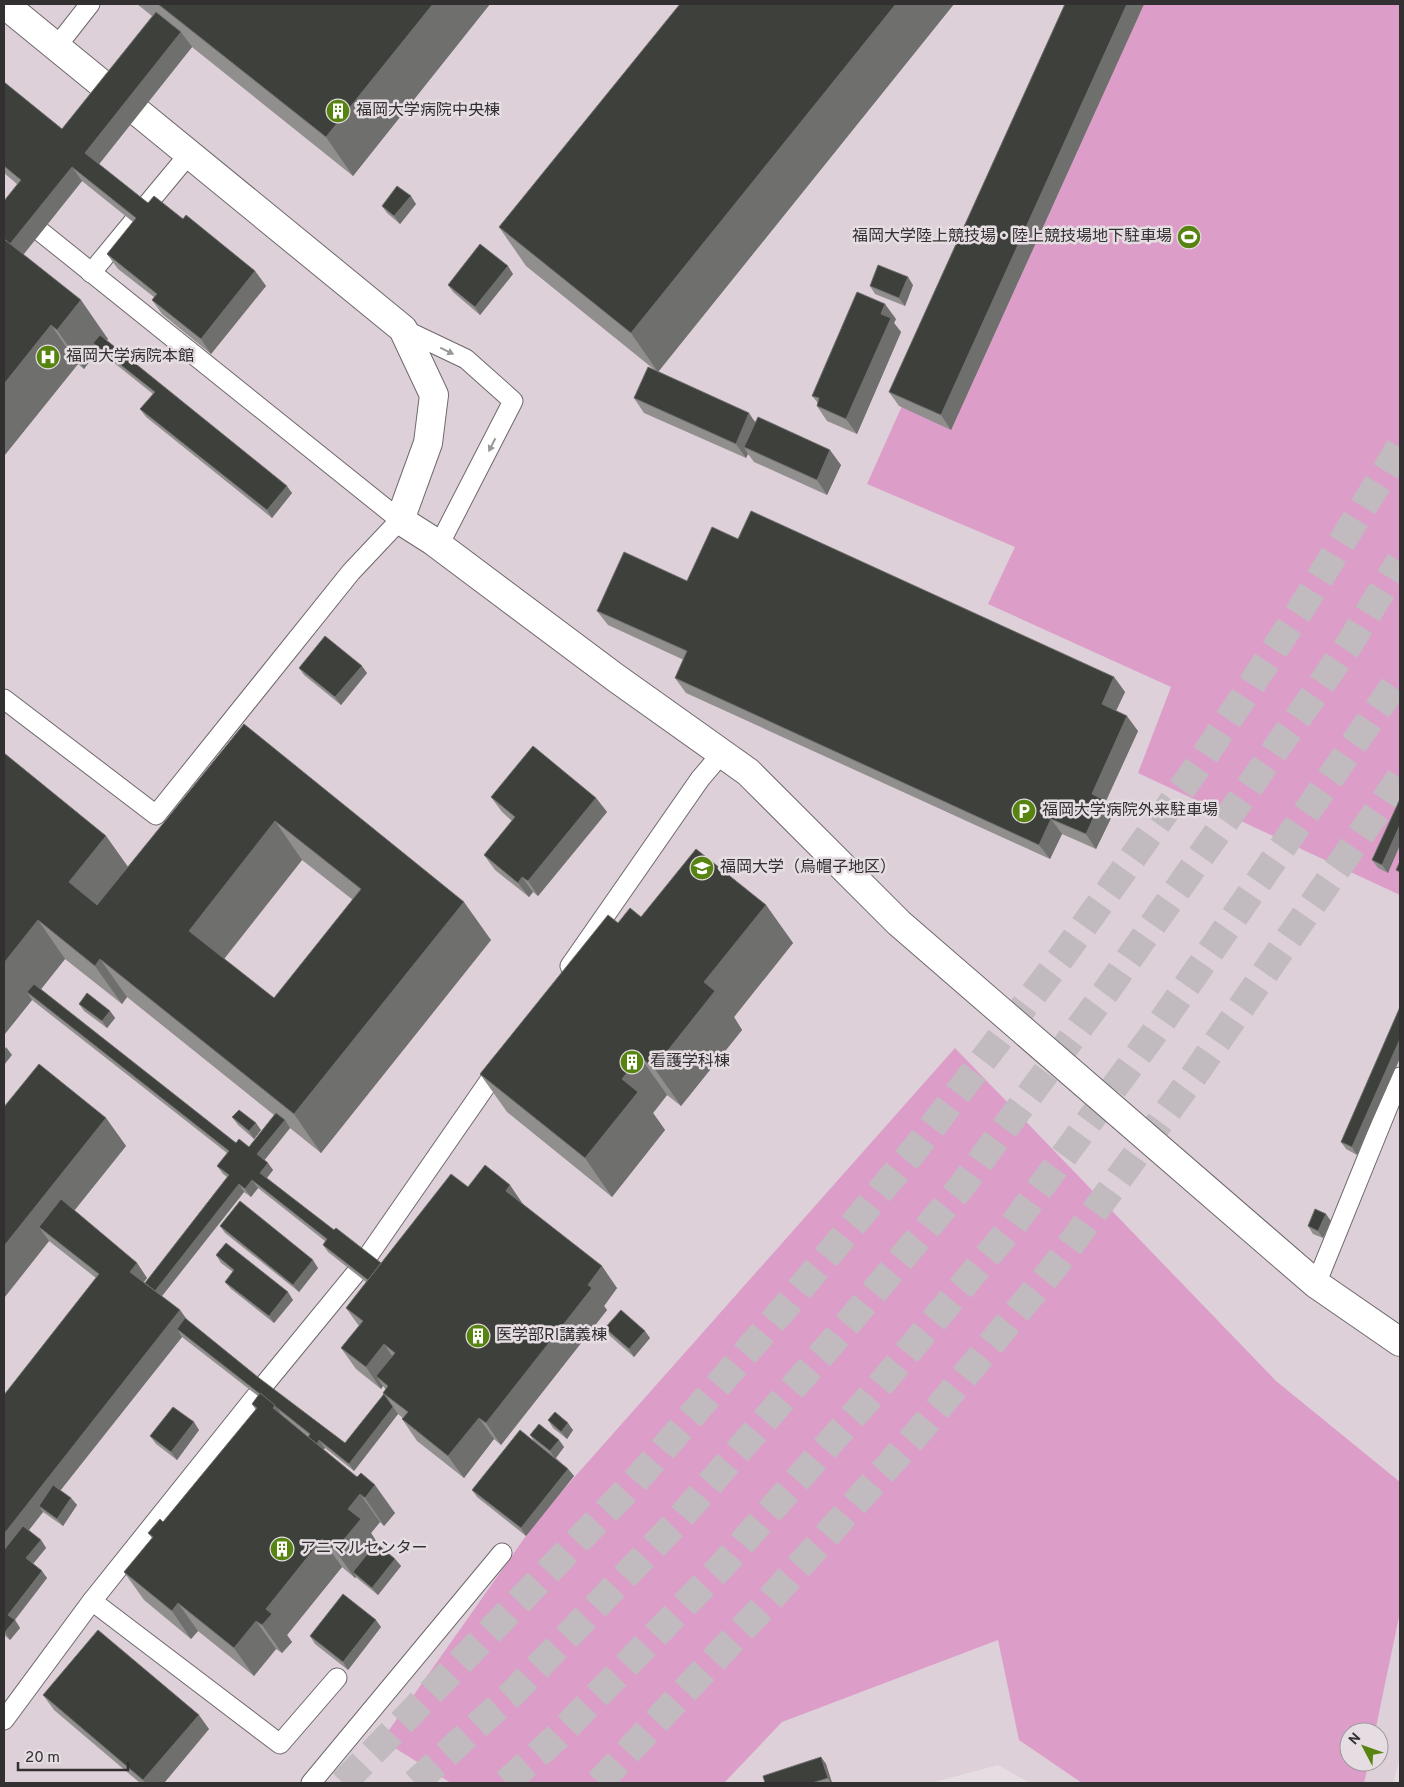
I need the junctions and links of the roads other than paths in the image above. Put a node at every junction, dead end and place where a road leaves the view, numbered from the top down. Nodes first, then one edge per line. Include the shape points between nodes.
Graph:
1 (90, 4) edge
2 (7, 12) edge
3 (57, 46) junction
4 (113, 93) edge
5 (139, 113) dead end
6 (189, 154) junction
7 (145, 207) edge
8 (133, 222) edge
9 (41, 232) dead end
10 (91, 273) junction
11 (404, 330) junction
12 (400, 520) junction
13 (439, 545) junction
14 (4, 699) edge
15 (722, 753) junction
16 (559, 981) edge
17 (514, 1046) edge
18 (1400, 1077) edge
19 (368, 1256) edge
20 (355, 1274) edge
21 (1316, 1284) junction
22 (1400, 1342) edge
23 (502, 1553) dead end
24 (92, 1601) junction
25 (336, 1678) dead end
26 (4, 1720) edge
27 (310, 1783) edge

1 - 3 lane
2 - 3 street
3 - 4 street
5 - 6 street
6 - 7 lane
6 - 11 street
8 - 10 lane
9 - 10 lane
10 - 12 lane
11 - 12 street via 434,396 428,443
11 -> 13 lane via 466,359 513,401
12 - 13 street
12 - 14 lane via 351,572 156,814
13 - 15 street
15 - 16 lane via 700,779
15 - 21 street via 748,772 899,923
17 - 19 lane
18 - 21 lane
20 - 24 lane
21 - 22 street
23 - 27 lane
24 - 25 lane via 280,1744
24 - 26 lane

